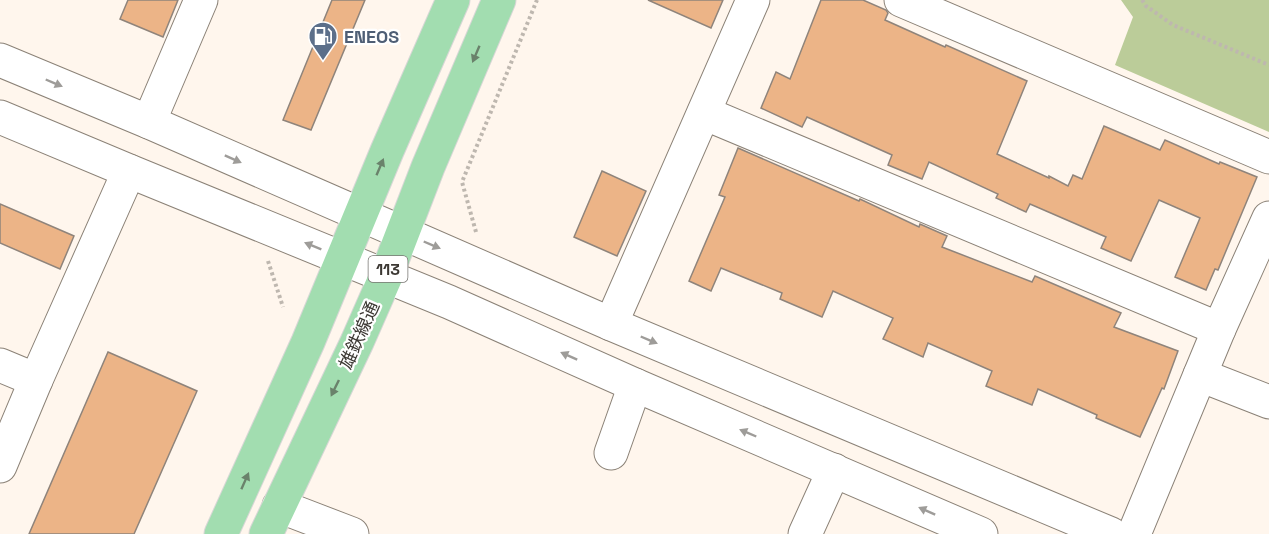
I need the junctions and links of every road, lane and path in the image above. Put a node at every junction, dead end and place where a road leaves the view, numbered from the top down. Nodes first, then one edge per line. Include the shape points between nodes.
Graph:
1 (201, 0) edge
2 (453, 0) edge
3 (499, 0) edge
4 (537, 0) edge
5 (753, 0) edge
6 (902, 0) edge
7 (1142, 0) edge
8 (0, 60) edge
9 (1269, 65) edge
10 (704, 113) junction
11 (0, 117) edge
12 (149, 122) junction
13 (1269, 157) edge
14 (129, 171) junction
15 (360, 215) junction
16 (1269, 218) edge
17 (402, 232) junction
18 (476, 232) dead end
19 (342, 258) junction
20 (267, 259) dead end
21 (386, 276) junction
22 (283, 307) dead end
23 (611, 324) junction
24 (1219, 329) junction
25 (0, 365) edge
26 (1200, 375) junction
27 (36, 380) junction
28 (635, 385) junction
29 (1269, 402) edge
30 (611, 453) dead end
31 (0, 466) edge
32 (834, 470) junction
33 (273, 520) edge
34 (221, 534) edge
35 (352, 534) edge
36 (805, 534) edge
37 (981, 534) edge
38 (1111, 534) edge
39 (1134, 534) edge

1 - 12 street
15 -> 2 main road, 113
3 -> 17 main road, 雄鉄線通 / 113
4 - 18 path via 462,182
5 - 10 street
6 - 13 street
7 - 9 path via 1173,25
8 -> 12 street
10 - 23 street
10 - 24 street
11 - 14 street
12 -> 15 street
19 -> 14 street
14 - 27 street
15 - 17 street
15 - 19 main road, 113
16 - 24 street
17 - 21 main road, 雄鉄線通 / 113
17 -> 23 street
19 - 21 street
34 -> 19 main road, 113
20 - 22 path
28 -> 21 street
21 -> 33 main road, 雄鉄線通 / 113
23 -> 38 street
24 - 26 street
25 - 27 street
26 - 29 street
26 - 39 street
27 - 31 street
28 - 30 street
32 -> 28 street
32 - 36 street
37 -> 32 street
33 - 35 street

